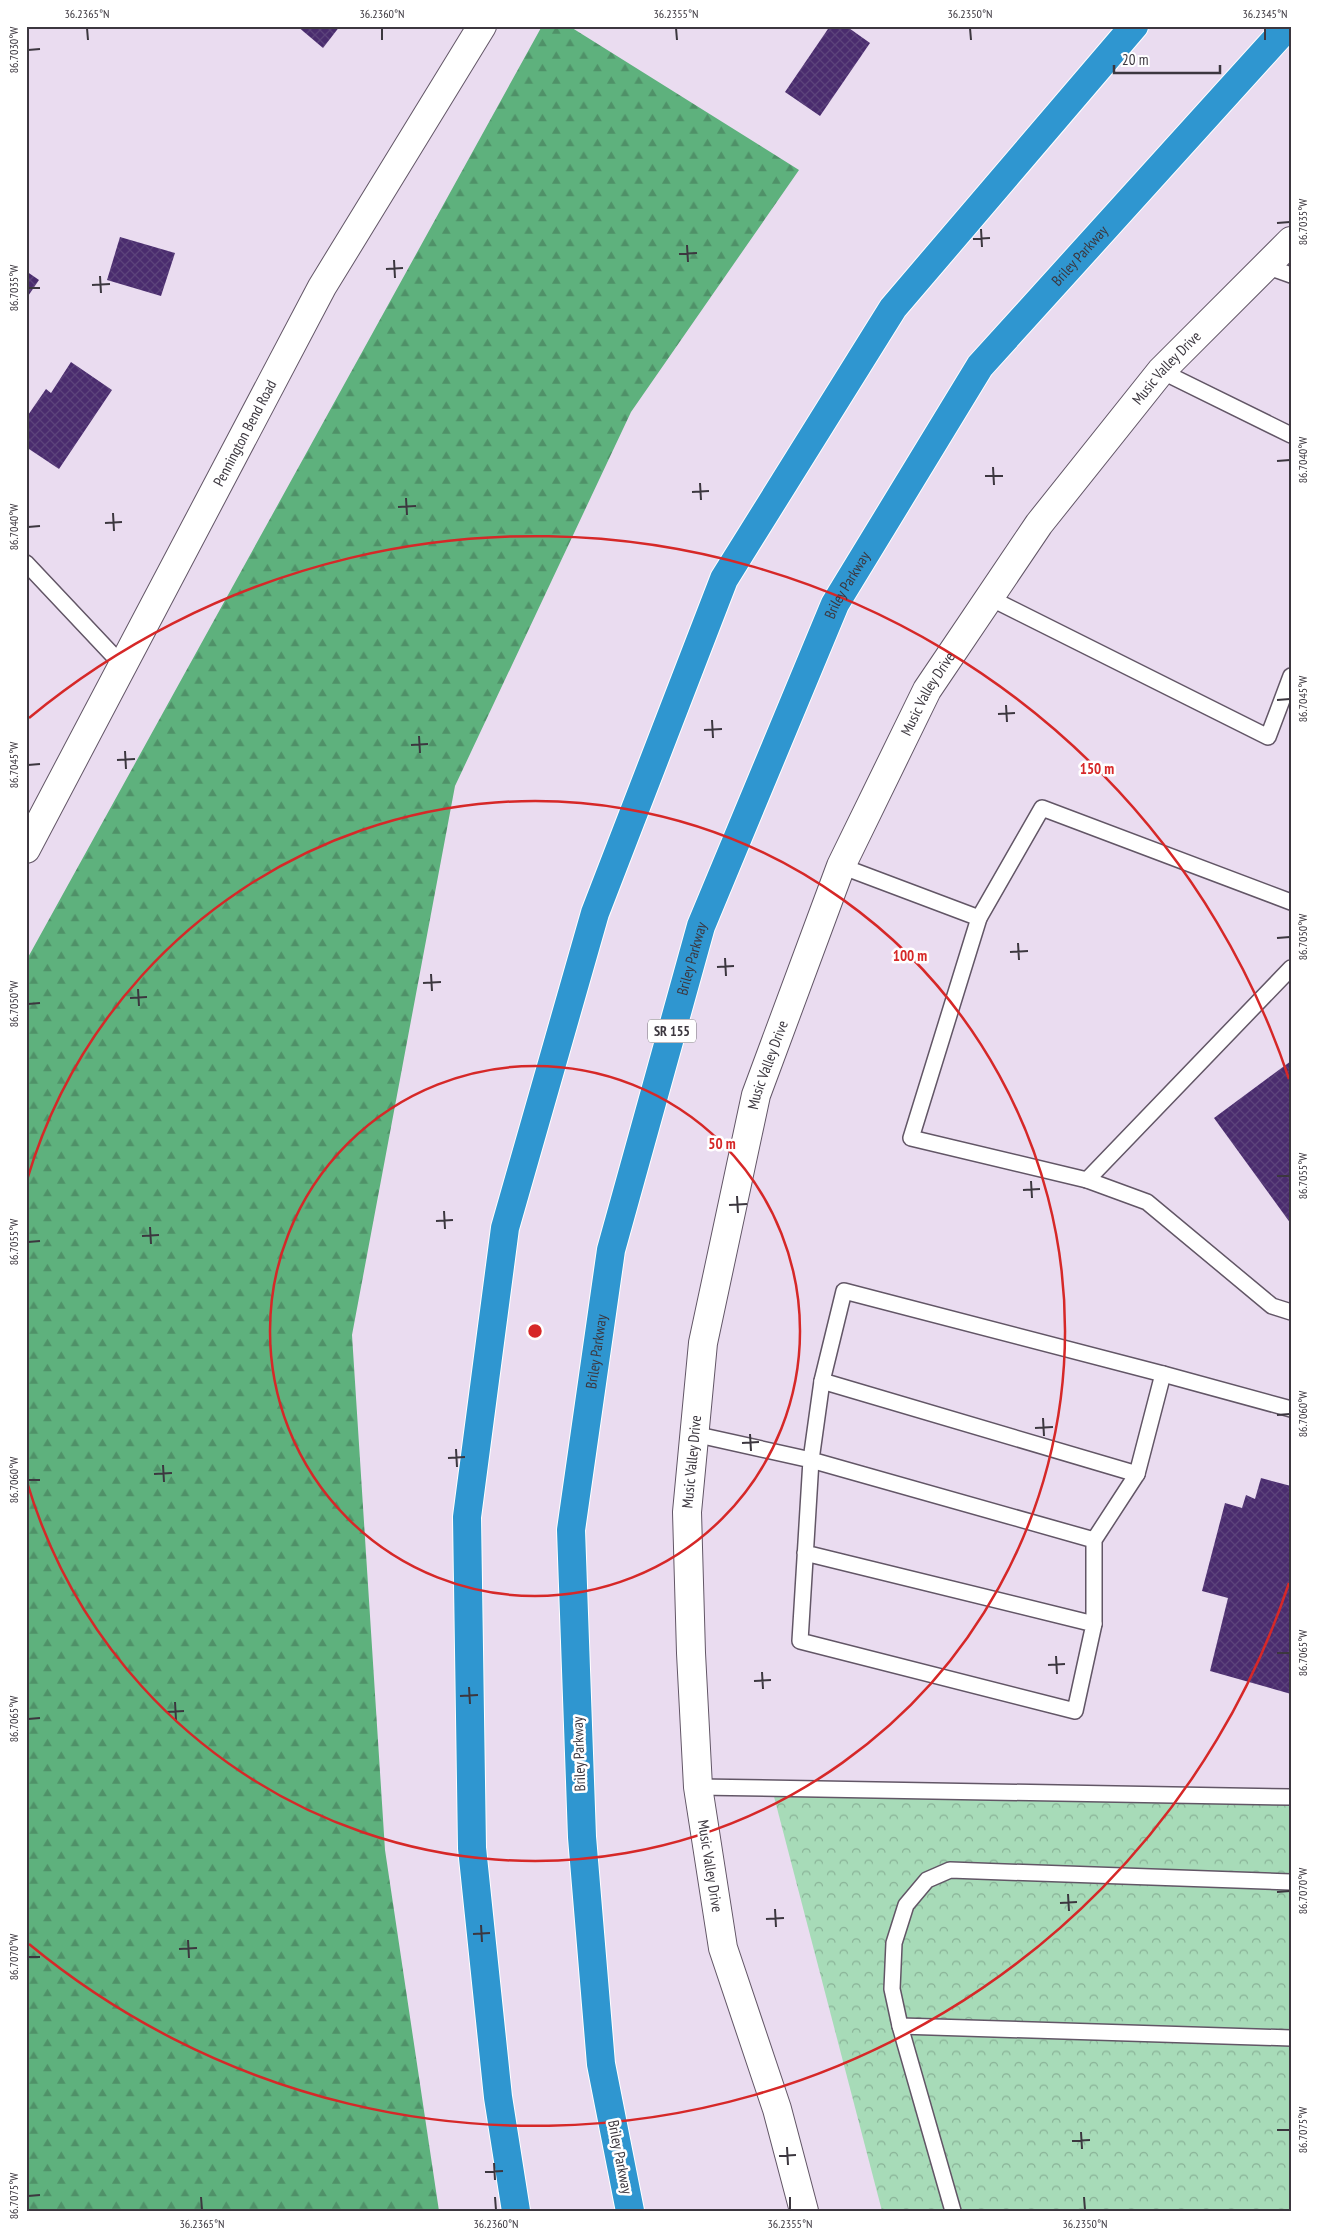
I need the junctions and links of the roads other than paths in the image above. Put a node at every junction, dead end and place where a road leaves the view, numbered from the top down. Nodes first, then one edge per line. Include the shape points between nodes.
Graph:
1 (482, 26) edge
2 (1134, 26) edge
3 (1288, 26) edge
4 (1291, 241) edge
5 (1278, 270) edge
6 (1161, 371) junction
7 (1291, 434) edge
8 (26, 563) edge
9 (990, 598) junction
10 (123, 666) junction
11 (1291, 676) edge
12 (26, 849) edge
13 (841, 866) junction
14 (1291, 902) edge
15 (980, 918) junction
16 (1291, 968) edge
17 (1087, 1180) junction
18 (1291, 1312) edge
19 (1163, 1374) junction
20 (822, 1381) junction
21 (1291, 1409) edge
22 (694, 1434) junction
23 (811, 1460) junction
24 (1137, 1474) junction
25 (1094, 1540) junction
26 (806, 1553) junction
27 (1094, 1624) junction
28 (698, 1787) junction
29 (1291, 1797) edge
30 (1291, 1882) edge
31 (900, 2026) junction
32 (1291, 2038) edge
33 (516, 2211) edge
34 (630, 2211) edge
35 (804, 2211) edge
36 (953, 2211) edge

1 - 10 street, Pennington Bend Road via 322,286
2 - 33 highway via 893,308 724,579 595,913 508,1219 468,1517 472,1848 498,2097
3 - 34 highway, Briley Parkway / SR 155 via 980,366 835,604 701,926 611,1250 571,1530 582,1837 602,2064
4 - 5 street, Music Valley Drive
5 - 6 street, Music Valley Drive
6 - 7 lane
6 - 9 street, Music Valley Drive via 1039,524
8 - 10 lane
9 - 11 lane via 1268,737
9 - 13 street, Music Valley Drive via 927,690
10 - 12 street, Pennington Bend Road
13 - 15 lane
13 - 22 street, Music Valley Drive via 756,1095 703,1343
14 - 15 lane via 1042,808
15 - 17 lane via 912,1138
16 - 17 lane
17 - 18 lane via 1147,1202 1272,1306
19 - 20 lane via 844,1291
19 - 21 lane
19 - 24 lane
20 - 23 lane
20 - 24 lane
22 - 23 lane
22 - 28 street, Music Valley Drive via 687,1512
23 - 25 lane
23 - 26 lane
24 - 25 lane
25 - 27 lane
26 - 27 lane
26 - 27 lane via 800,1641 1075,1711
28 - 29 lane
28 - 35 street, Music Valley Drive via 723,1948 777,2109
30 - 31 lane via 950,1870 927,1880 906,1905 894,1943 892,1989
31 - 32 lane
31 - 36 lane

